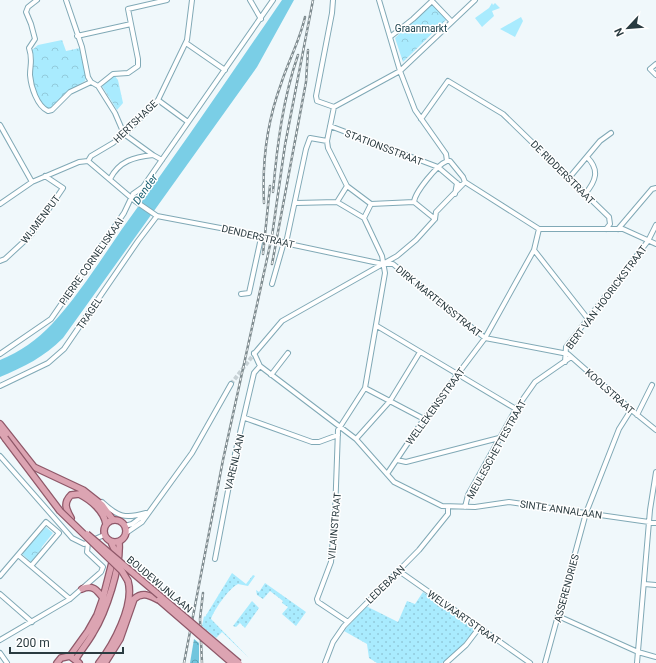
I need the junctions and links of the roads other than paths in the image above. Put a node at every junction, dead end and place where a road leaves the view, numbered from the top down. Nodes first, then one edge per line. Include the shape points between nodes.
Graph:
1 (37, 0) edge
2 (66, 0) edge
3 (167, 0) edge
4 (192, 0) edge
5 (250, 0) edge
6 (273, 0) edge
7 (333, 0) edge
8 (379, 0) edge
9 (475, 0) edge
10 (261, 18) junction
11 (451, 21) junction
12 (131, 24) junction
13 (77, 36) junction
14 (390, 37) junction
15 (186, 43) junction
16 (656, 64) edge
17 (225, 70) junction
18 (400, 71) junction
19 (656, 75) edge
20 (91, 82) junction
21 (98, 86) junction
22 (158, 100) junction
23 (334, 107) junction
24 (421, 119) junction
25 (188, 122) junction
26 (0, 125) edge
27 (330, 126) junction
28 (611, 133) dead end
29 (124, 134) junction
30 (327, 141) junction
31 (153, 155) junction
32 (587, 157) junction
33 (162, 160) junction
34 (88, 161) junction
35 (447, 161) junction
36 (438, 167) junction
37 (45, 176) junction
38 (569, 178) junction
39 (110, 179) junction
40 (32, 182) junction
41 (457, 183) junction
42 (463, 184) junction
43 (347, 186) junction
44 (656, 188) edge
45 (455, 194) junction
46 (585, 194) junction
47 (131, 198) junction
48 (337, 202) junction
49 (414, 202) junction
50 (296, 203) junction
51 (0, 204) edge
52 (371, 204) junction
53 (155, 214) junction
54 (364, 218) junction
55 (435, 219) junction
56 (656, 225) edge
57 (538, 229) junction
58 (606, 229) junction
59 (618, 229) junction
60 (261, 238) junction
61 (648, 241) junction
62 (285, 242) junction
63 (656, 244) edge
64 (534, 250) junction
65 (0, 261) edge
66 (384, 264) junction
67 (272, 284) dead end
68 (241, 294) dead end
69 (588, 319) junction
70 (377, 326) junction
71 (485, 338) junction
72 (420, 352) junction
73 (288, 353) dead end
74 (564, 353) junction
75 (0, 354) edge
76 (571, 357) junction
77 (565, 362) junction
78 (260, 366) junction
79 (458, 374) junction
80 (271, 375) junction
81 (231, 384) tunnel mouth
82 (652, 385) dead end
83 (0, 386) edge
84 (365, 388) junction
85 (390, 400) junction
86 (516, 409) junction
87 (631, 410) junction
88 (637, 415) junction
89 (245, 418) junction
90 (424, 419) junction
91 (0, 424) edge
92 (340, 427) junction
93 (656, 430) edge
94 (0, 431) edge
95 (338, 435) junction
96 (7, 437) junction
97 (499, 438) junction
98 (356, 439) junction
99 (0, 456) edge
100 (397, 460) junction
101 (656, 472) edge
102 (387, 474) junction
103 (91, 495) junction
104 (153, 506) junction
105 (448, 507) junction
106 (465, 508) junction
107 (146, 513) junction
108 (586, 513) junction
109 (71, 518) junction
110 (113, 520) junction
111 (649, 522) junction
112 (656, 523) edge
113 (106, 524) junction
114 (125, 526) junction
115 (126, 533) junction
116 (104, 535) junction
117 (111, 542) junction
118 (119, 542) junction
119 (88, 543) junction
120 (18, 555) junction
121 (108, 558) junction
122 (215, 559) dead end
123 (31, 566) junction
124 (399, 571) junction
125 (0, 576) edge
126 (89, 583) junction
127 (644, 584) junction
128 (656, 585) edge
129 (106, 588) junction
130 (82, 589) junction
131 (0, 594) edge
132 (103, 598) junction
133 (70, 599) junction
134 (159, 600) junction
135 (558, 616) junction
136 (32, 622) junction
137 (348, 622) junction
138 (479, 628) junction
139 (0, 640) edge
140 (638, 652) junction
141 (0, 653) edge
142 (70, 656) junction
143 (656, 657) edge
144 (77, 661) edge
145 (7, 663) edge
146 (57, 663) edge
147 (99, 663) edge
148 (105, 663) edge
149 (232, 663) edge
150 (239, 663) edge
151 (325, 663) edge
152 (446, 663) edge
153 (530, 663) edge
154 (545, 663) edge
155 (636, 663) edge

1 - 20 street via 28,6 26,12 35,39 29,48 34,94 48,111 70,92
2 - 13 street
3 - 12 street via 128,9
4 - 15 street, HERTSHAGE
5 - 10 street
6 - 10 street, PIERRE CORNELISKAAI
7 - 23 street via 317,101
8 - 14 street
9 - 11 street
10 - 17 street, PIERRE CORNELISKAAI
11 - 14 street via 432,1
11 - 18 street
12 - 13 street
12 - 21 street via 139,64 136,69 124,74 113,74
13 - 20 street
14 - 18 street
15 - 17 street
15 - 22 street, HERTSHAGE
16 - 19 street via 650,69
17 - 25 street, PIERRE CORNELISKAAI
18 - 23 street
18 - 24 street
20 - 21 street
21 - 29 street via 117,116
22 - 25 street
22 - 29 street, HERTSHAGE
23 - 27 street
24 - 35 street via 446,154
24 - 38 street, DE RIDDERSTRAAT via 448,81 505,117
25 - 33 street, PIERRE CORNELISKAAI
26 - 40 street
27 - 30 street
27 - 36 street, STATIONSSTRAAT
28 - 32 street via 600,141
29 - 31 street
29 - 34 street, HERTSHAGE via 91,156
30 - 43 street
30 - 50 street via 310,138
31 - 33 street
31 - 39 street via 126,161
32 - 38 street
32 - 46 street via 593,164 595,175 592,185
33 - 47 street, PIERRE CORNELISKAAI via 143,187
34 - 37 street, HERTSHAGE
34 - 39 street, DENDERSTRAAT
35 - 36 street
35 - 42 street via 450,161 463,177
36 - 41 street, STATIONSSTRAAT
36 - 49 street via 414,197
37 - 40 street, HERTSHAGE
37 - 65 street, WIJMENPUT via 63,188 31,235
38 - 46 street, DE RIDDERSTRAAT
39 - 47 street, DENDERSTRAAT
40 - 51 street, HERTSHAGE
41 - 42 street, STATIONSSTRAAT
41 - 45 street
42 - 45 street
42 - 57 street, STATIONSSTRAAT
43 - 48 street
43 - 52 street
44 - 59 street via 652,189
45 - 55 street via 436,212
46 - 58 street, DE RIDDERSTRAAT via 610,218 610,224
47 - 53 street, DENDERSTRAAT
47 - 75 street, PIERRE CORNELISKAAI via 124,213 51,319
48 - 50 street
48 - 54 street
49 - 52 street
49 - 55 street
50 - 62 street
52 - 54 street
53 - 60 street, DENDERSTRAAT
53 - 83 street, TRAGEL via 64,349 48,363
54 - 66 street
55 - 66 street via 409,246
56 - 61 street, BERT VAN HOORICKSTRAAT
57 - 58 street
57 - 64 street, WELLEKENSSTRAAT
58 - 59 street
59 - 61 street via 629,231
60 - 62 street, DENDERSTRAAT
60 - 68 street via 249,293
61 - 63 street
61 - 69 street, BERT VAN HOORICKSTRAAT
62 - 66 street, DENDERSTRAAT
62 - 67 street
64 - 69 street
64 - 71 street, WELLEKENSSTRAAT
66 - 70 street via 385,273
66 - 71 street, DIRK MARTENSSTRAAT via 393,264
66 - 78 street via 282,321 254,354
69 - 74 street, BERT VAN HOORICKSTRAAT
70 - 72 street
70 - 84 street
71 - 74 street, DIRK MARTENSSTRAAT
71 - 79 street, WELLEKENSSTRAAT
72 - 79 street
72 - 85 street
73 - 80 street
74 - 76 street, KOOLSTRAAT
74 - 77 street
76 - 77 street, MEULESCHETTESTRAAT
76 - 87 street, KOOLSTRAAT
77 - 86 street, MEULESCHETTESTRAAT via 535,382
78 - 80 street, SINTE ANNALAAN
78 - 89 street, VARENLAAN via 254,373
79 - 86 street
79 - 90 street, WELLEKENSSTRAAT
80 - 92 street, SINTE ANNALAAN
81 - 104 street via 196,447
82 - 88 street
84 - 85 street
84 - 92 street
85 - 90 street
85 - 98 street
86 - 97 street, MEULESCHETTESTRAAT
87 - 88 street, KOOLSTRAAT
87 - 108 street, ASSERENDRIES via 619,429
88 - 93 street, KOOLSTRAAT
89 - 95 street via 312,442
89 - 122 street, VARENLAAN via 235,454
90 - 100 street, WELLEKENSSTRAAT
91 - 96 main road
92 - 95 street
92 - 98 street, SINTE ANNALAAN
94 - 96 main road
95 - 137 street, VILAINSTRAAT via 338,476 331,562 317,599
96 - 103 main road via 40,472 73,484
96 - 109 main road, BOUDEWIJNLAAN, bridge
96 - 121 main road, BOUDEWIJNLAAN, bridge via 60,511
97 - 100 street via 406,462
97 - 106 street, MEULESCHETTESTRAAT via 468,494
98 - 102 street, SINTE ANNALAAN
99 - 119 street via 72,538 84,544
100 - 102 street, WELLEKENSSTRAAT
101 - 111 street
102 - 105 street, SINTE ANNALAAN via 394,482 428,500
103 - 107 street via 122,516
103 - 110 main road
104 - 107 street
104 - 115 street via 137,527
105 - 106 street, SINTE ANNALAAN
105 - 124 street, LEDEBAAN via 448,514
106 - 108 street, SINTE ANNALAAN via 510,502
107 - 114 street
108 - 111 street, SINTE ANNALAAN
108 - 135 street, ASSERENDRIES
109 - 113 main road, BOUDEWIJNLAAN via 66,503 71,495 76,494 99,509
109 - 150 main road, BOUDEWIJNLAAN, bridge
110 - 113 main road
110 - 114 main road
111 - 112 street, SINTE ANNALAAN
111 - 127 street
113 - 116 main road via 103,529
114 - 115 main road
115 - 118 main road
116 - 117 main road
116 - 119 street
117 - 118 main road
117 - 129 main road via 115,551
118 - 144 main road via 119,552 107,600 93,633
119 - 126 street via 87,552 102,567
120 - 123 street
120 - 123 street via 46,522 59,533
120 - 125 street
121 - 134 main road, BOUDEWIJNLAAN, bridge
121 - 147 main road, BOUDEWIJNLAAN, bridge via 122,571 128,582 129,597 121,624
123 - 133 street
124 - 137 street, LEDEBAAN
124 - 138 street, WELVAARTSTRAAT
126 - 129 main road
126 - 130 street
127 - 128 street
127 - 140 street
129 - 132 main road
130 - 132 main road via 93,587
130 - 133 street
131 - 136 street
132 - 142 main road via 88,631
133 - 136 street
134 - 148 main road, BOUDEWIJNLAAN via 146,594 134,599 120,639
134 - 149 main road, BOUDEWIJNLAAN, bridge
135 - 140 street
135 - 154 street, ASSERENDRIES
136 - 139 street
137 - 151 street, LEDEBAAN via 336,637
138 - 152 street via 466,645
138 - 153 street, WELVAARTSTRAAT
140 - 143 street
140 - 155 street
141 - 145 street
142 - 144 main road
142 - 146 main road via 61,658

